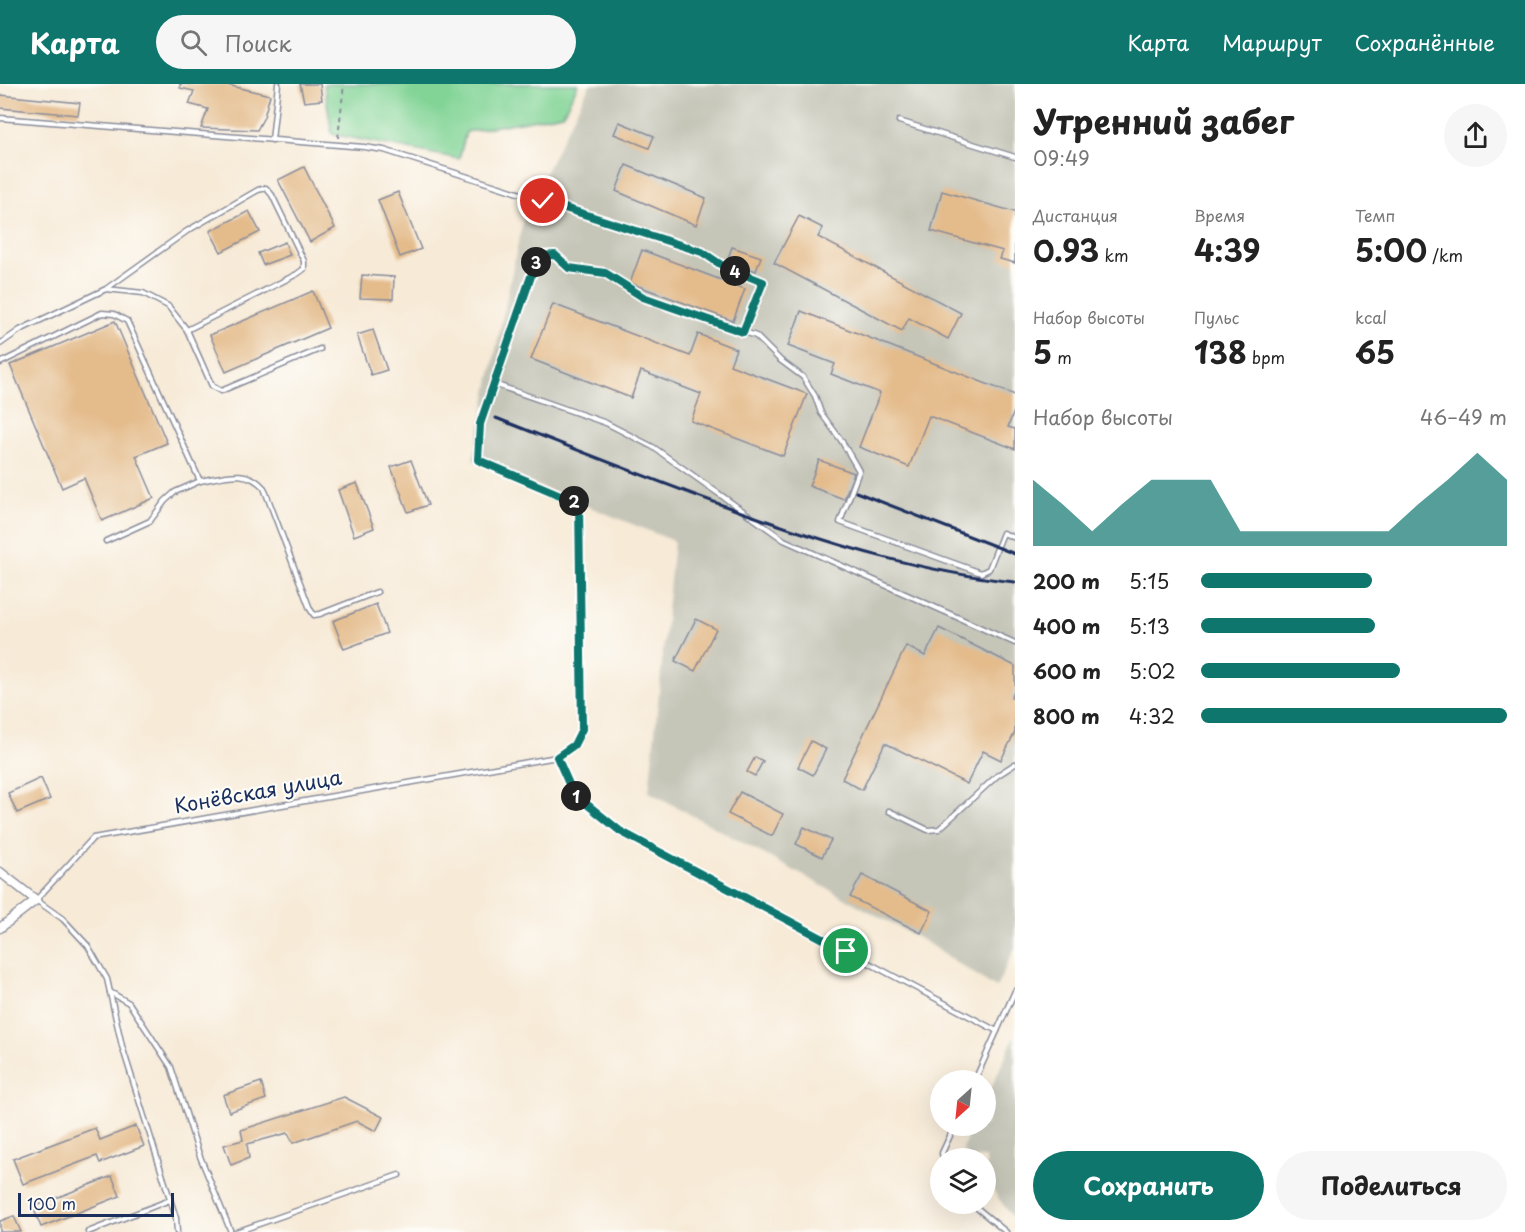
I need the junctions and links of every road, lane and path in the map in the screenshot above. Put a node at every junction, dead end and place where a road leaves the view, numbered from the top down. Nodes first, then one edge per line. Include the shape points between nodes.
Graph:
1 (278, 84) edge
2 (344, 84) edge
3 (0, 118) edge
4 (899, 121) dead end
5 (272, 140) junction
6 (337, 145) junction
7 (1015, 157) edge
8 (106, 289) junction
9 (187, 330) junction
10 (743, 332) junction
11 (0, 344) edge
12 (320, 350) dead end
13 (0, 363) edge
14 (494, 384) junction
15 (200, 481) junction
16 (1015, 538) edge
17 (106, 541) dead end
18 (377, 592) dead end
19 (1015, 643) edge
20 (557, 757) junction
21 (1015, 764) edge
22 (889, 811) dead end
23 (0, 872) edge
24 (36, 900) junction
25 (0, 928) edge
26 (1015, 991) edge
27 (110, 992) junction
28 (997, 1031) junction
29 (979, 1070) edge
30 (399, 1175) dead end
31 (170, 1200) junction
32 (984, 1214) edge
33 (88, 1232) edge
34 (177, 1232) edge
35 (231, 1232) edge
36 (236, 1232) edge
37 (1006, 1232) edge

1 - 5 lane
2 - 6 path
3 - 5 lane
4 - 7 lane
5 - 6 lane
6 - 10 lane via 384,150 702,252 723,266 763,282
8 - 9 lane via 143,293 168,306
8 - 9 lane via 187,231 266,188 304,261 304,269
8 - 11 lane via 20,330
9 - 12 lane via 212,386 221,391
10 - 14 lane via 643,297 605,273 569,268 555,255 538,256
10 - 16 lane via 756,336 803,377 859,471 840,522 981,573 988,568 1003,533
13 - 15 lane via 102,313 127,321
14 - 19 lane via 606,423 654,447 784,540
14 - 20 lane via 480,424 478,460 579,503 582,729 574,745
15 - 17 lane via 175,492 150,521
15 - 18 lane via 243,474 256,478 264,488 314,615
20 - 24 lane, Конёвская улица via 93,838
20 - 28 lane via 573,793 620,831
21 - 22 lane via 939,829 928,830
23 - 24 street
24 - 25 street, Конёвская улица
24 - 27 lane via 63,919 88,946
26 - 28 lane
27 - 31 lane via 122,1046
27 - 35 lane via 129,1003 171,1067 199,1154
28 - 29 lane
30 - 36 lane
31 - 33 lane
31 - 34 lane
32 - 37 lane

